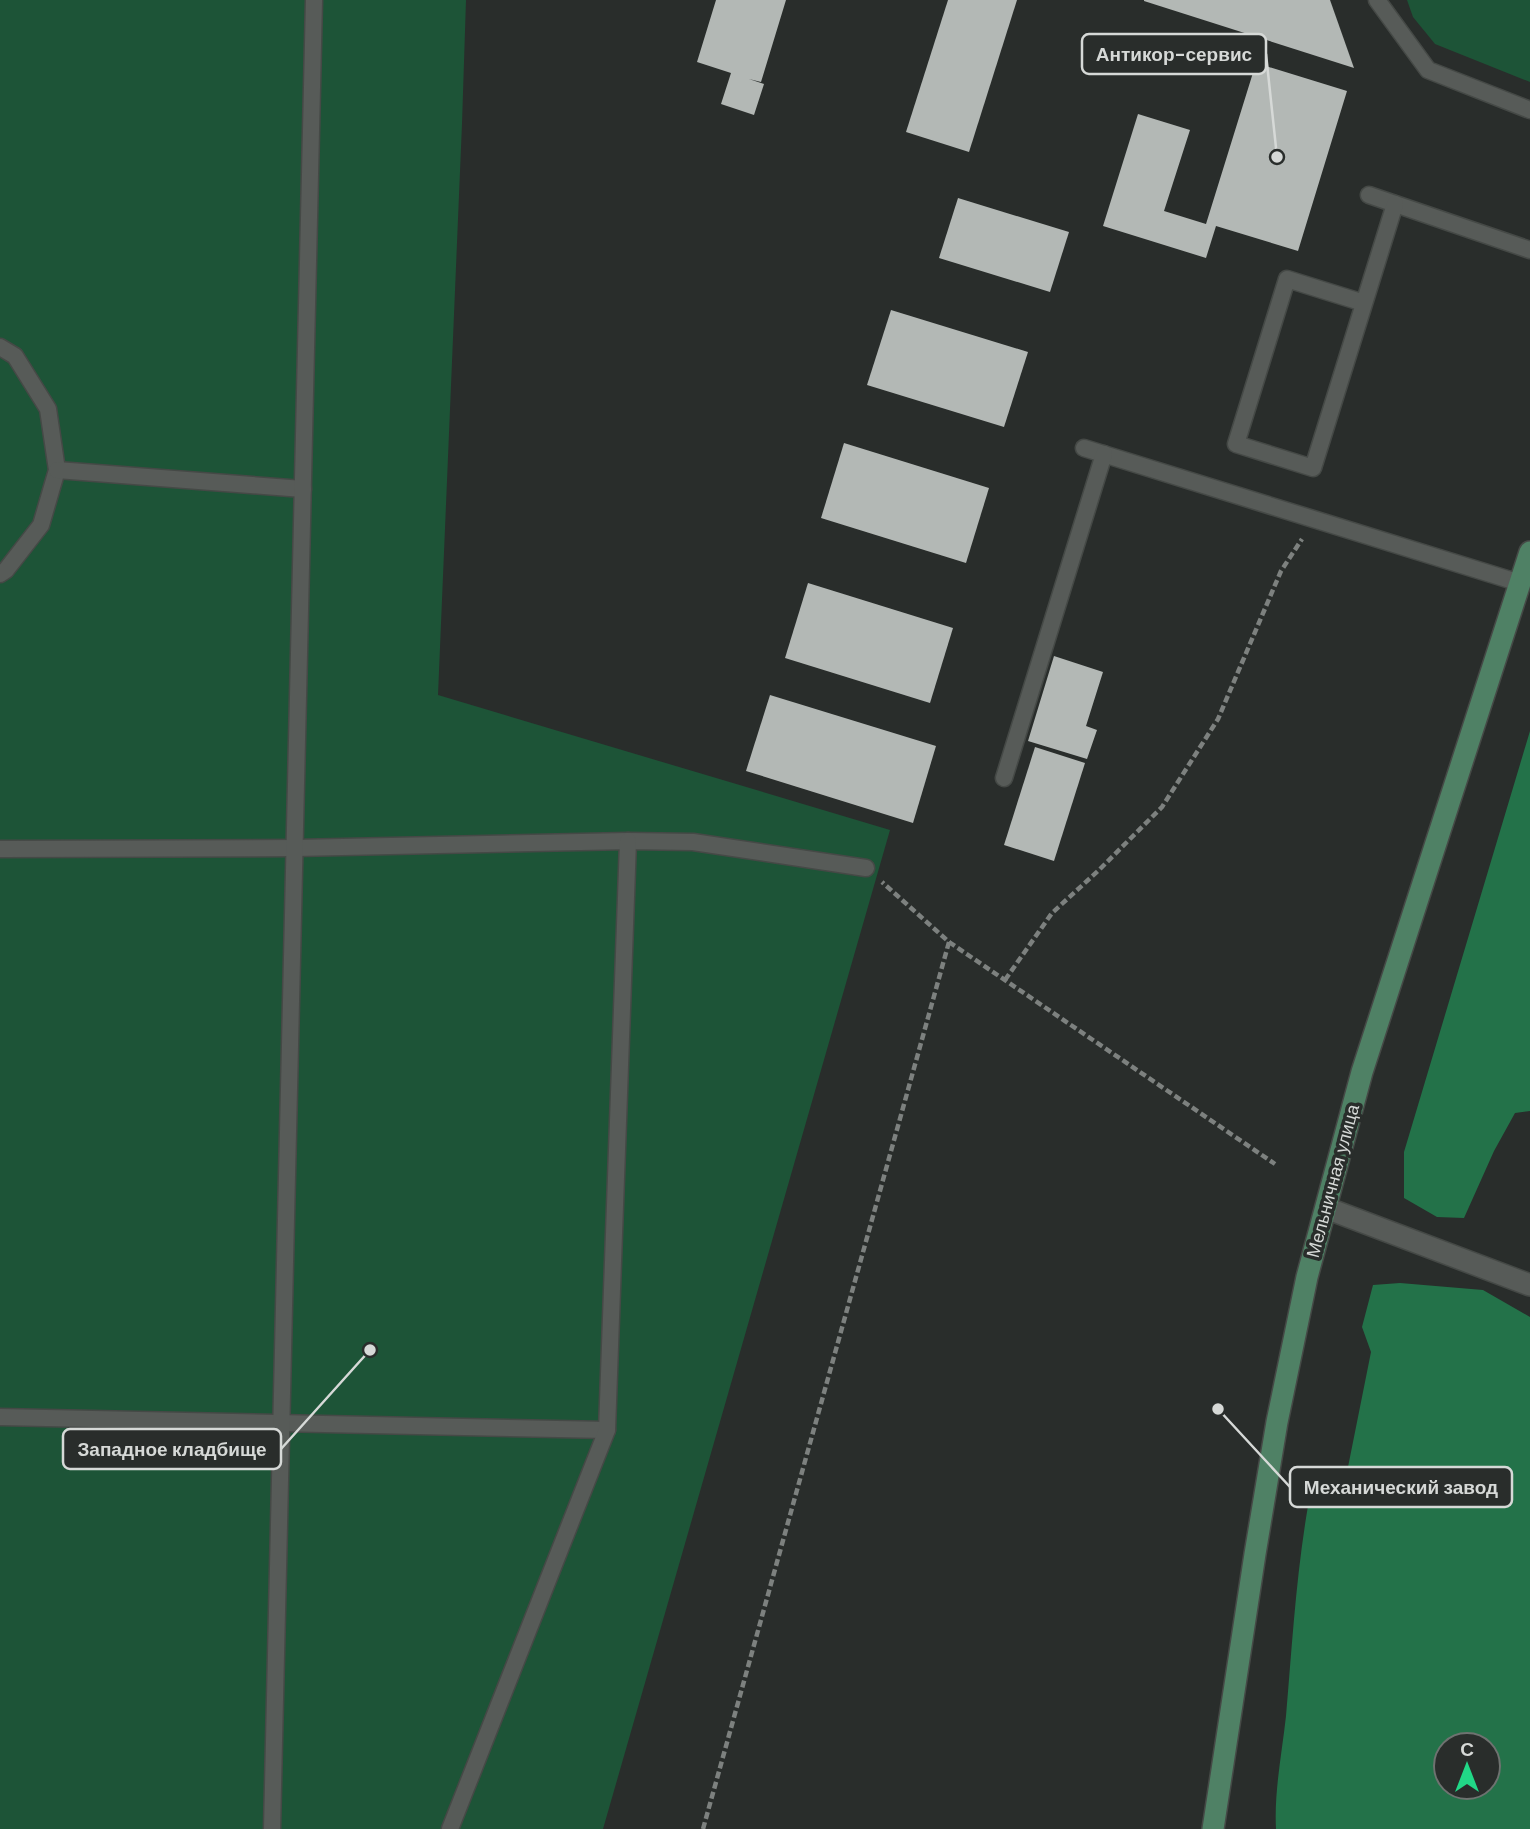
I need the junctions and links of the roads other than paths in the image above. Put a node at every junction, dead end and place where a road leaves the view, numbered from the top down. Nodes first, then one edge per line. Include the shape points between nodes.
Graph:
1 (314, 0) edge
2 (1377, 0) edge
3 (1530, 110) edge
4 (1369, 195) dead end
5 (1395, 204) junction
6 (1530, 250) edge
7 (1364, 303) junction
8 (0, 347) edge
9 (1084, 448) dead end
10 (1104, 454) junction
11 (57, 470) junction
12 (303, 489) junction
13 (1530, 552) edge
14 (0, 574) edge
15 (1520, 583) junction
16 (1004, 778) dead end
17 (628, 841) junction
18 (295, 848) junction
19 (0, 849) edge
20 (866, 868) road end
21 (1326, 1208) junction
22 (1530, 1285) edge
23 (0, 1417) edge
24 (282, 1422) junction
25 (607, 1430) junction
26 (272, 1829) edge
27 (450, 1829) edge
28 (1213, 1829) edge

1 - 12 lane
2 - 3 lane via 1429,70
4 - 5 lane
5 - 6 lane
5 - 7 lane
7 - 7 lane via 1313,468 1236,444 1287,279
8 - 11 lane via 15,356 48,409
9 - 10 lane
10 - 15 lane
10 - 16 lane
11 - 12 lane
11 - 14 lane via 41,525
12 - 18 lane
13 - 15 main road, Мельничная улица
15 - 21 main road, Мельничная улица via 1362,1072
17 - 18 lane
17 - 20 lane via 693,842
17 - 25 lane
18 - 19 lane
18 - 24 lane
21 - 22 street
21 - 28 main road, Мельничная улица via 1277,1422
23 - 24 lane
24 - 25 lane
24 - 26 lane
25 - 27 lane

